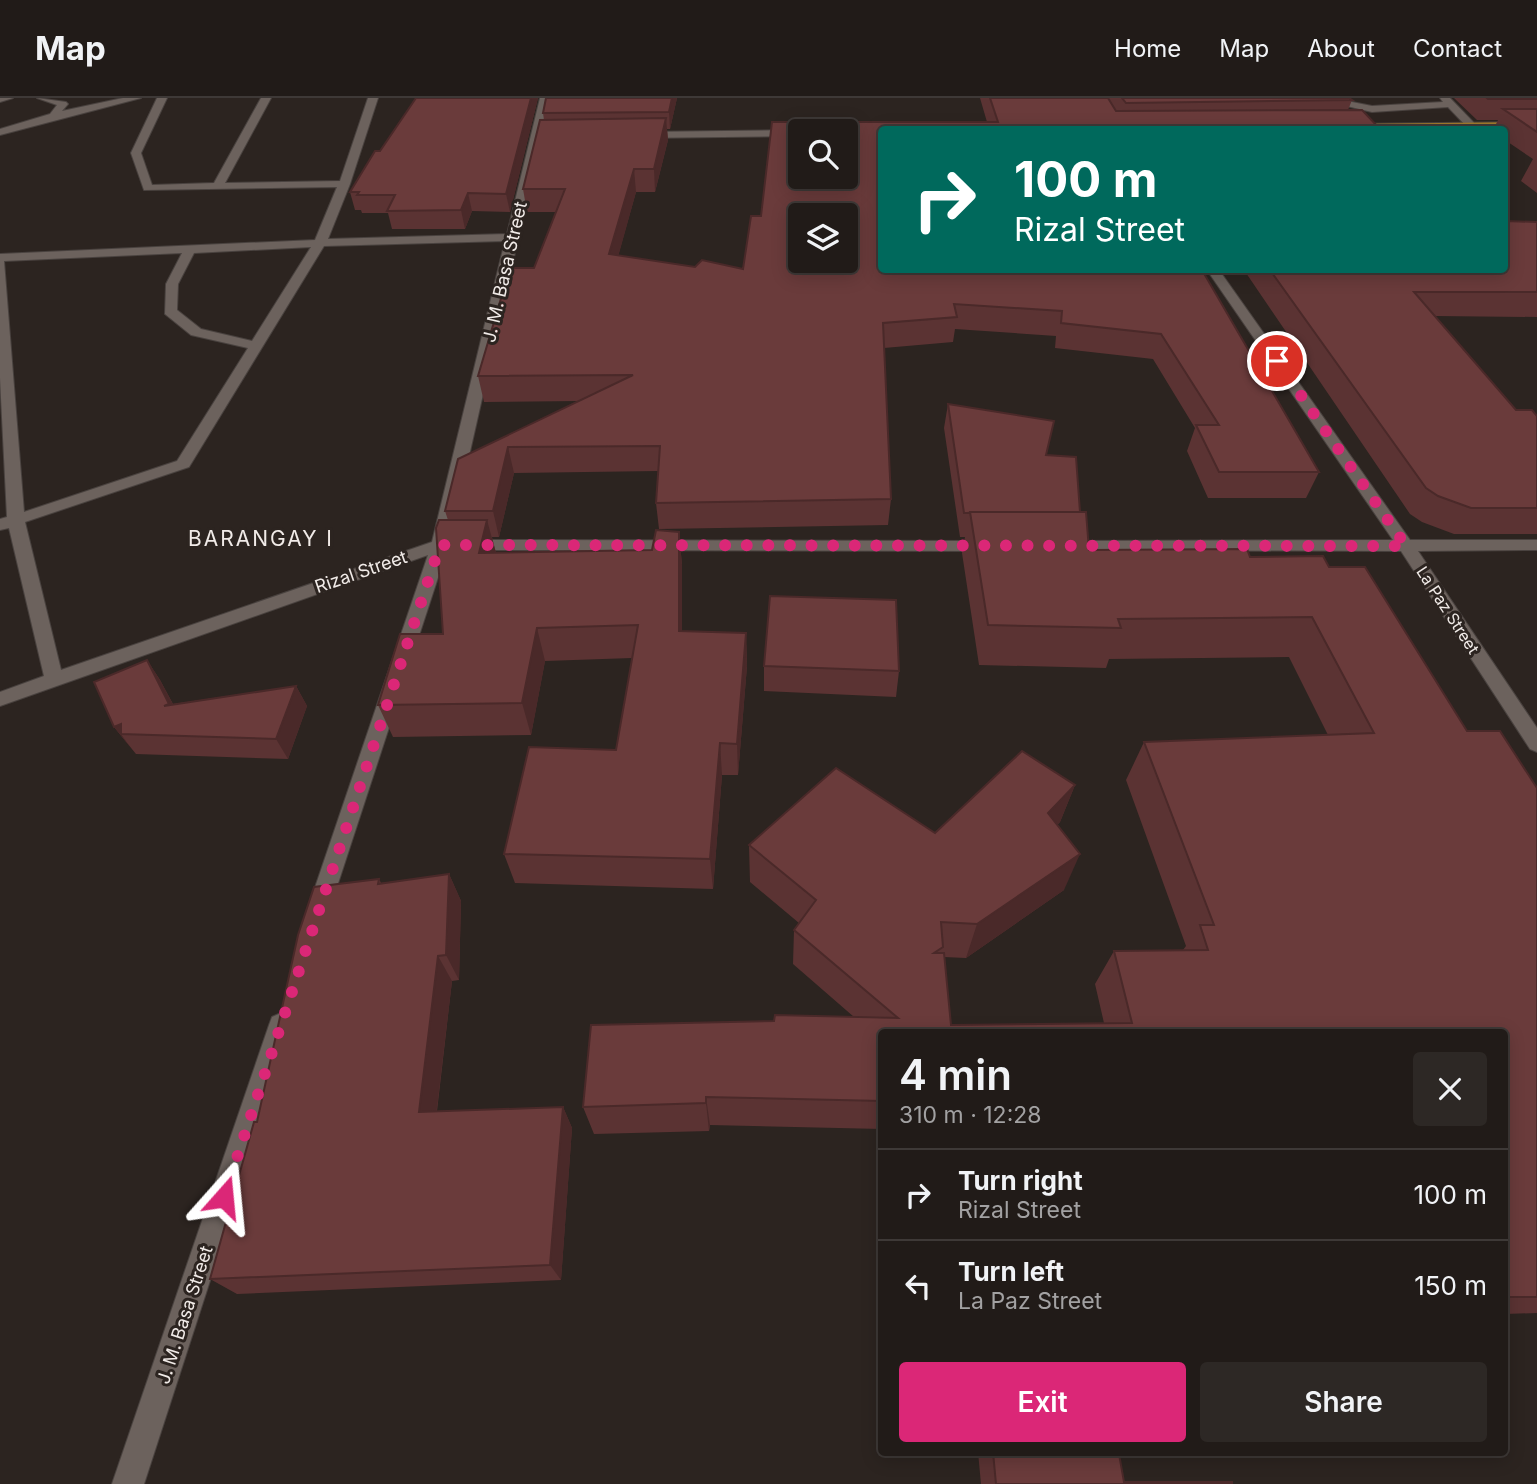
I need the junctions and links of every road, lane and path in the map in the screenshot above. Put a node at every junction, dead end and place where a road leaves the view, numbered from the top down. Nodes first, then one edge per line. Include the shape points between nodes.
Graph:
1 (8, 98) edge
2 (43, 98) edge
3 (136, 98) edge
4 (162, 98) edge
5 (266, 98) edge
6 (373, 98) edge
7 (545, 98) edge
8 (1318, 98) edge
9 (0, 99) edge
10 (1448, 101) edge
11 (1348, 106) junction
12 (53, 116) junction
13 (1537, 125) edge
14 (1372, 126) joint
15 (1472, 126) junction
16 (0, 132) edge
17 (788, 133) edge
18 (633, 135) edge
19 (344, 184) junction
20 (218, 187) junction
21 (514, 237) junction
22 (320, 243) junction
23 (190, 249) junction
24 (0, 258) edge
25 (0, 264) edge
26 (1215, 273) edge
27 (256, 346) junction
28 (8, 523) edge
29 (440, 545) junction
30 (1537, 545) edge
31 (1006, 546) edge
32 (1047, 546) edge
33 (1406, 546) junction
34 (54, 680) junction
35 (0, 699) edge
36 (1537, 744) edge
37 (313, 928) edge
38 (286, 1008) edge
39 (128, 1484) edge

1 - 9 street
2 - 12 street via 63,104
3 - 12 street
4 - 20 street via 136,153 148,188
5 - 20 street
6 - 19 street
7 - 21 street, J. M. Basa Street via 542,136
8 - 11 street
10 - 11 street via 1372,109
10 - 15 street
11 - 14 street
12 - 16 street
13 - 15 main road
14 - 15 main road
17 - 18 street
19 - 20 street
19 - 22 street
21 - 22 street
21 - 29 street, J. M. Basa Street
22 - 23 street
22 - 27 street
23 - 24 street
23 - 27 street via 172,285 170,311 196,332
25 - 28 street
26 - 33 street, La Paz Street
27 - 28 street via 183,464
28 - 34 street
29 - 31 street, Rizal Street
29 - 34 street, Rizal Street
29 - 37 street, J. M. Basa Street
30 - 33 street
32 - 33 street
33 - 36 street, La Paz Street
34 - 35 street, Rizal Street
38 - 39 street, J. M. Basa Street

